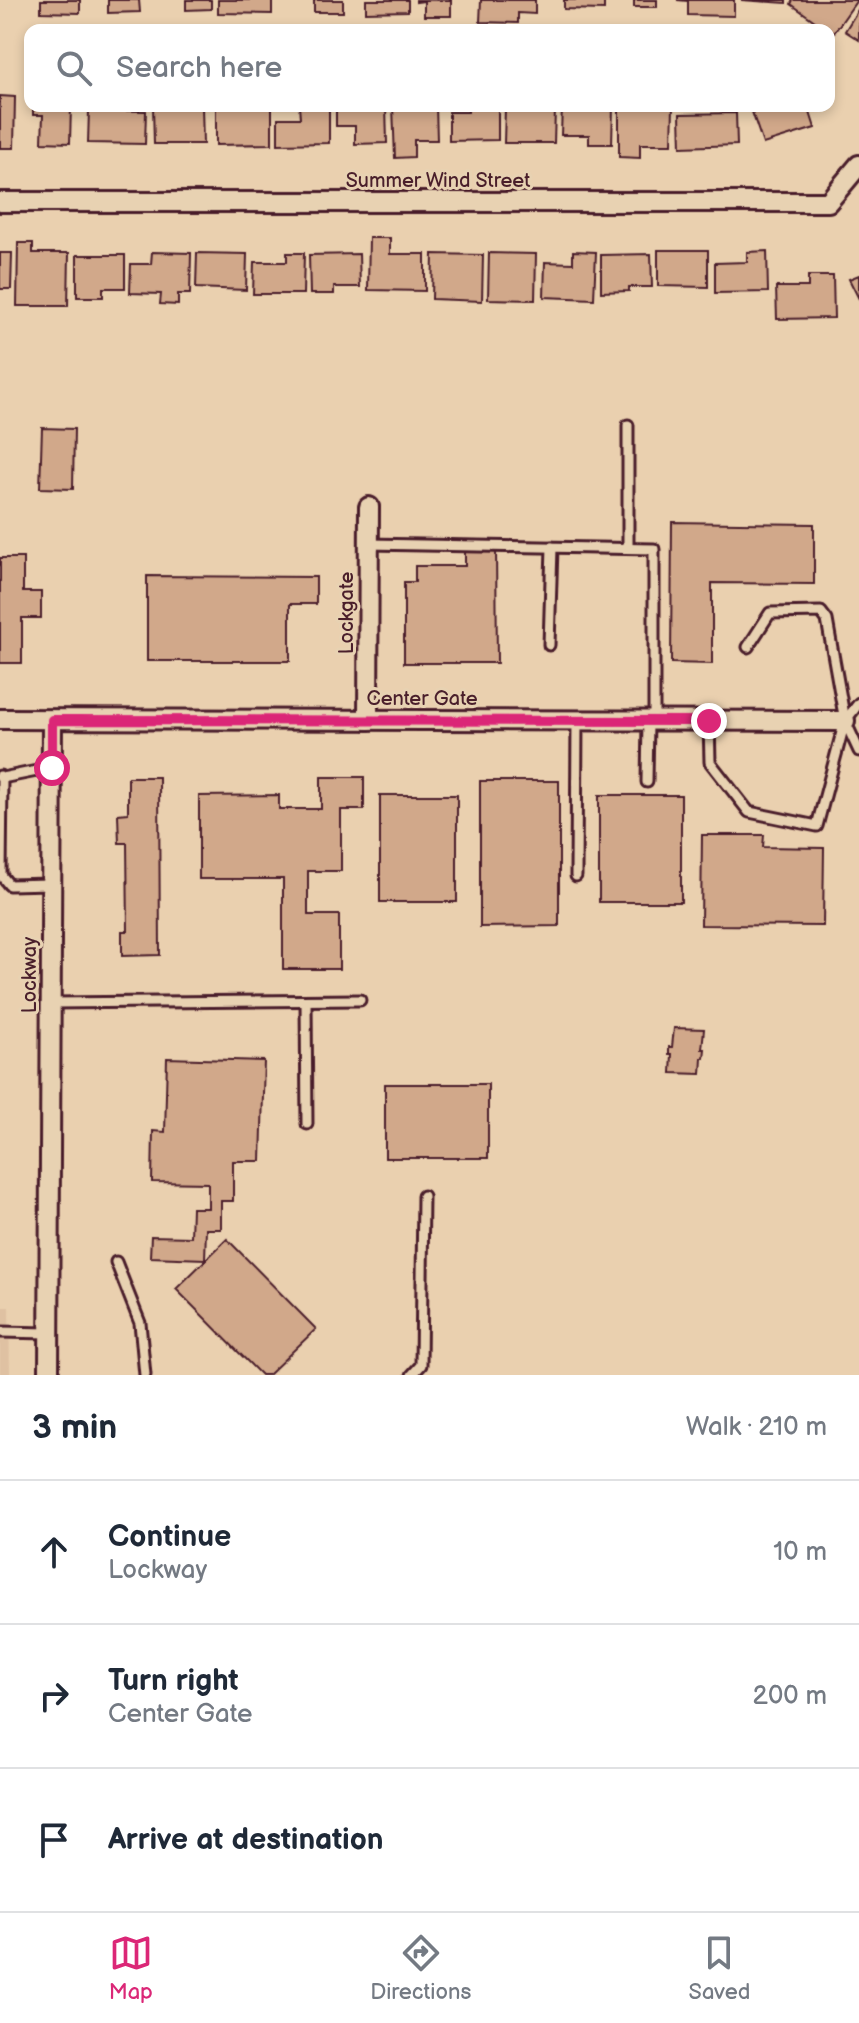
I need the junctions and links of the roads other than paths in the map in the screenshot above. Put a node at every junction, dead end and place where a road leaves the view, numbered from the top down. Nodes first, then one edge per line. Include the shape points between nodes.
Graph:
1 (859, 165) edge
2 (0, 202) edge
3 (628, 425) dead end
4 (369, 507) dead end
5 (368, 544) junction
6 (552, 547) junction
7 (628, 548) junction
8 (549, 645) dead end
9 (748, 647) dead end
10 (859, 703) edge
11 (0, 719) edge
12 (52, 720) junction
13 (368, 720) junction
14 (577, 720) junction
15 (651, 721) junction
16 (709, 721) junction
17 (845, 721) junction
18 (859, 751) edge
19 (52, 768) junction
20 (1, 777) edge
21 (647, 782) dead end
22 (576, 876) dead end
23 (51, 884) junction
24 (360, 1000) dead end
25 (306, 1001) junction
26 (51, 1003) junction
27 (307, 1124) dead end
28 (423, 1196) dead end
29 (116, 1262) dead end
30 (0, 1332) edge
31 (49, 1333) junction
32 (49, 1375) edge
33 (145, 1375) edge
34 (412, 1375) edge

1 - 2 street, Summer Wind Street via 828,202
3 - 7 lane
4 - 5 street, Lockgate
5 - 6 lane
5 - 13 street, Lockgate
6 - 7 lane
6 - 8 lane
7 - 15 lane via 654,549
9 - 17 lane via 770,613 821,612 827,620
10 - 17 lane
11 - 12 street, Center Gate
12 - 13 street, Center Gate
12 - 19 street, Lockway
13 - 14 street, Center Gate
14 - 15 street, Center Gate
14 - 22 lane
15 - 16 street, Center Gate
15 - 21 lane
16 - 17 street, Center Gate
16 - 17 lane via 710,762 749,812 817,826
17 - 18 lane
19 - 20 lane
19 - 23 street, Lockway
20 - 23 lane via 1,875 9,885
23 - 26 street, Lockway
24 - 25 lane
25 - 26 lane
25 - 27 lane
26 - 31 street, Lockway
28 - 34 lane via 421,1365
29 - 33 lane via 140,1323
30 - 31 lane
31 - 32 street, Lockway

